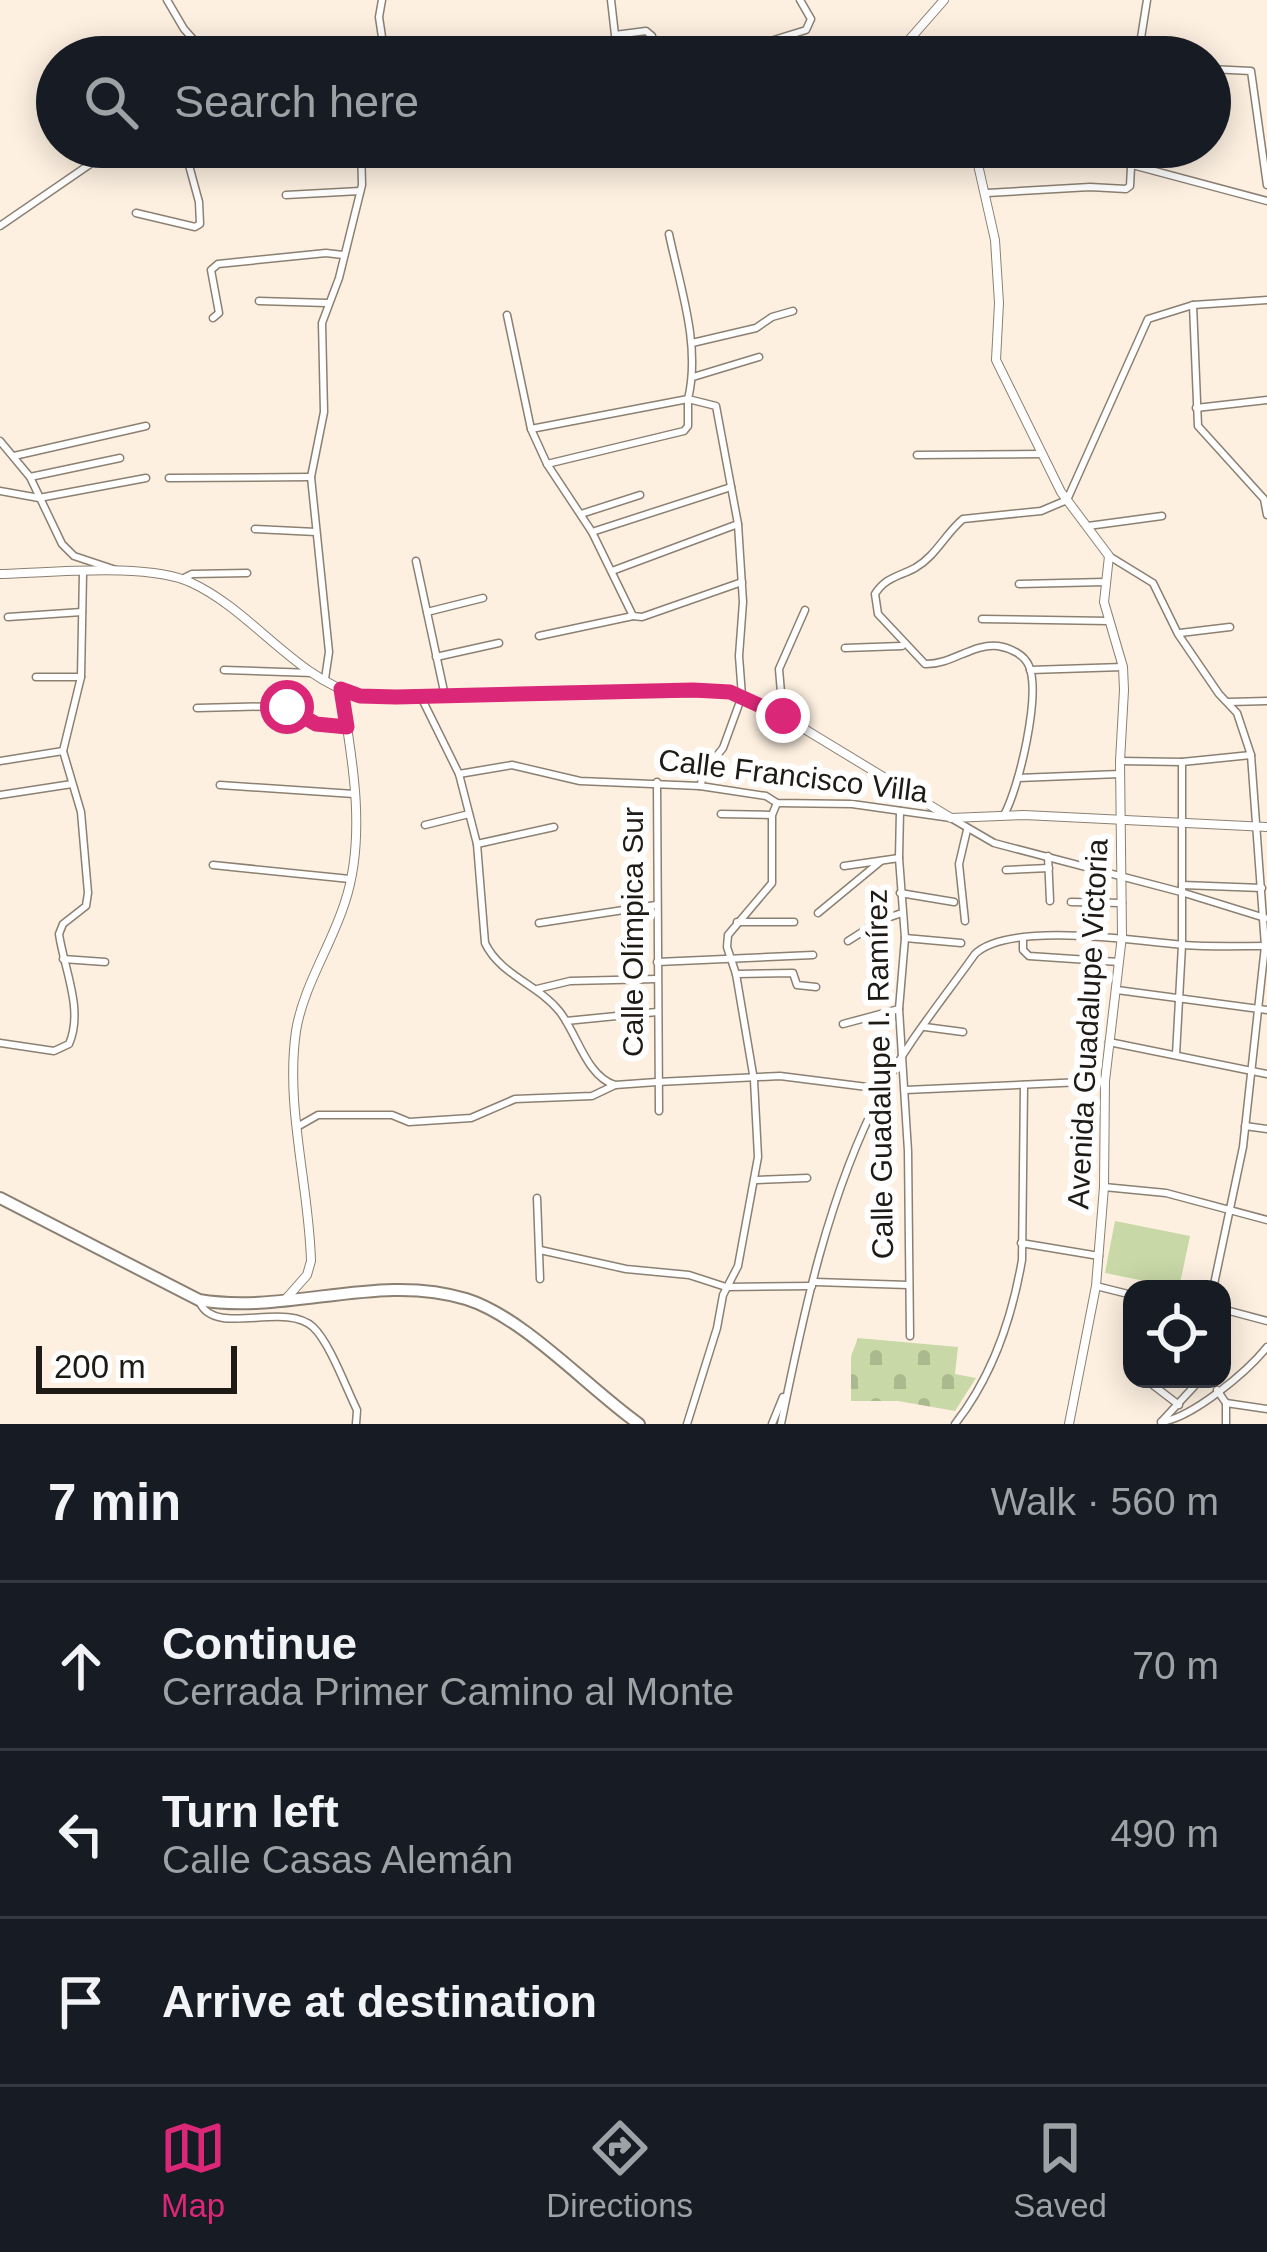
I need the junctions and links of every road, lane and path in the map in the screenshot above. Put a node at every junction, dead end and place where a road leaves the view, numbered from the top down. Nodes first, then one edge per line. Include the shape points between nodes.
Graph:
1 (167, 0) edge
2 (382, 0) edge
3 (611, 0) edge
4 (800, 0) edge
5 (944, 0) edge
6 (1147, 0) edge
7 (190, 36) edge
8 (382, 36) edge
9 (652, 36) edge
10 (791, 36) edge
11 (912, 36) edge
12 (1141, 36) edge
13 (1231, 70) edge
14 (84, 168) edge
15 (190, 168) edge
16 (361, 168) edge
17 (980, 168) edge
18 (1131, 168) edge
19 (1142, 168) edge
20 (1267, 185) edge
21 (360, 191) junction
22 (987, 193) junction
23 (286, 195) dead end
24 (1267, 201) edge
25 (136, 213) dead end
26 (0, 226) edge
27 (669, 234) dead end
28 (343, 255) junction
29 (1267, 300) edge
30 (259, 301) dead end
31 (327, 303) junction
32 (1192, 304) junction
33 (793, 311) dead end
34 (507, 315) dead end
35 (213, 318) dead end
36 (692, 343) junction
37 (759, 357) dead end
38 (693, 377) junction
39 (688, 399) junction
40 (1267, 400) edge
41 (1196, 408) junction
42 (146, 426) dead end
43 (531, 429) junction
44 (0, 441) edge
45 (916, 454) dead end
46 (1040, 454) junction
47 (14, 456) junction
48 (120, 458) dead end
49 (547, 464) junction
50 (30, 477) junction
51 (311, 477) junction
52 (146, 478) dead end
53 (169, 478) dead end
54 (732, 486) junction
55 (0, 491) edge
56 (640, 495) dead end
57 (39, 498) junction
58 (1067, 500) junction
59 (580, 514) junction
60 (1267, 515) edge
61 (1162, 516) dead end
62 (738, 524) junction
63 (1084, 527) junction
64 (255, 529) dead end
65 (316, 532) junction
66 (592, 532) junction
67 (1109, 556) junction
68 (416, 561) dead end
69 (612, 571) junction
70 (118, 572) junction
71 (83, 573) junction
72 (247, 573) dead end
73 (0, 574) edge
74 (182, 579) junction
75 (742, 582) junction
76 (1105, 582) junction
77 (1018, 584) dead end
78 (483, 598) dead end
79 (806, 610) dead end
80 (82, 612) junction
81 (427, 612) junction
82 (633, 616) junction
83 (8, 617) dead end
84 (982, 619) dead end
85 (1108, 621) junction
86 (1230, 627) dead end
87 (1178, 634) junction
88 (539, 636) dead end
89 (499, 643) dead end
90 (904, 646) junction
91 (845, 648) dead end
92 (436, 657) junction
93 (1123, 668) junction
94 (224, 670) dead end
95 (1030, 670) junction
96 (321, 676) junction
97 (36, 677) dead end
98 (81, 677) junction
99 (341, 689) junction
100 (445, 696) junction
101 (742, 696) junction
102 (421, 697) junction
103 (1267, 701) edge
104 (1228, 702) junction
105 (197, 708) dead end
106 (783, 716) junction
107 (347, 727) junction
108 (63, 751) junction
109 (1251, 755) junction
110 (0, 761) edge
111 (1120, 761) junction
112 (1182, 762) junction
113 (460, 773) junction
114 (1120, 774) junction
115 (1018, 778) junction
116 (657, 782) junction
117 (72, 784) junction
118 (220, 785) dead end
119 (700, 785) junction
120 (1013, 792) junction
121 (354, 794) junction
122 (0, 795) edge
123 (777, 803) junction
124 (901, 811) junction
125 (469, 814) junction
126 (721, 814) dead end
127 (772, 815) junction
128 (1004, 815) junction
129 (1024, 815) junction
130 (951, 818) junction
131 (1122, 820) junction
132 (1183, 823) junction
133 (425, 825) dead end
134 (554, 827) dead end
135 (1262, 827) edge
136 (967, 830) junction
137 (477, 844) junction
138 (1048, 856) junction
139 (899, 858) junction
140 (881, 861) junction
141 (212, 865) dead end
142 (844, 866) dead end
143 (1049, 868) junction
144 (1006, 870) dead end
145 (1122, 876) junction
146 (350, 879) junction
147 (1181, 888) junction
148 (1265, 888) edge
149 (900, 893) junction
150 (954, 902) dead end
151 (1050, 902) dead end
152 (1071, 902) dead end
153 (1122, 903) junction
154 (656, 905) junction
155 (818, 913) dead end
156 (902, 914) junction
157 (1265, 918) edge
158 (965, 921) dead end
159 (737, 922) junction
160 (794, 922) dead end
161 (539, 923) dead end
162 (1122, 936) junction
163 (905, 938) junction
164 (1023, 938) junction
165 (848, 941) dead end
166 (961, 943) dead end
167 (1183, 945) junction
168 (1266, 946) edge
169 (813, 955) dead end
170 (730, 958) junction
171 (63, 959) junction
172 (104, 962) dead end
173 (657, 962) junction
174 (1121, 962) junction
175 (736, 974) junction
176 (657, 980) junction
177 (816, 987) dead end
178 (536, 989) junction
179 (1118, 990) junction
180 (1180, 999) junction
181 (899, 1009) junction
182 (1263, 1010) edge
183 (657, 1012) junction
184 (566, 1021) junction
185 (843, 1024) dead end
186 (925, 1027) junction
187 (963, 1032) dead end
188 (1108, 1042) junction
189 (0, 1043) edge
190 (1176, 1055) junction
191 (900, 1060) junction
192 (1252, 1070) junction
193 (1267, 1074) edge
194 (754, 1080) junction
195 (1105, 1081) junction
196 (657, 1082) junction
197 (615, 1085) junction
198 (1024, 1085) junction
199 (883, 1089) junction
200 (905, 1090) junction
201 (659, 1112) dead end
202 (297, 1126) junction
203 (1245, 1126) junction
204 (1267, 1129) edge
205 (807, 1178) dead end
206 (756, 1180) junction
207 (1104, 1187) junction
208 (0, 1198) edge
209 (537, 1198) dead end
210 (1230, 1209) junction
211 (1267, 1220) edge
212 (1022, 1243) junction
213 (540, 1250) junction
214 (1099, 1256) junction
215 (540, 1279) dead end
216 (1216, 1280) edge
217 (813, 1284) junction
218 (908, 1285) junction
219 (1096, 1286) junction
220 (727, 1287) junction
221 (1123, 1293) edge
222 (199, 1300) junction
223 (284, 1301) junction
224 (1231, 1311) edge
225 (1267, 1321) edge
226 (910, 1336) dead end
227 (1267, 1348) edge
228 (1157, 1388) edge
229 (1194, 1388) edge
230 (1217, 1390) junction
231 (786, 1394) junction
232 (1226, 1403) junction
233 (1179, 1405) junction
234 (1267, 1409) edge
235 (1160, 1423) edge
236 (356, 1424) edge
237 (639, 1424) edge
238 (687, 1424) edge
239 (772, 1424) edge
240 (781, 1424) edge
241 (956, 1424) edge
242 (1069, 1424) edge
243 (1226, 1424) edge

1 - 7 street
2 - 8 street
3 - 9 street via 615,35
4 - 10 street via 811,19
5 - 11 street
6 - 12 street
13 - 20 street via 1251,71
14 - 26 street
15 - 25 street via 200,224
16 - 21 street
17 - 22 street
18 - 22 street via 1129,189
19 - 24 street
21 - 23 street
21 - 28 street
22 - 46 street via 998,272 996,360
27 - 36 street
28 - 31 street
28 - 35 street via 218,264 211,270 219,313
29 - 32 street
30 - 31 street
31 - 51 street via 324,412
32 - 41 street
32 - 58 street via 1156,314 1141,328
33 - 36 street
34 - 43 street
36 - 38 street
37 - 38 street
38 - 39 street
39 - 43 street
39 - 49 street via 684,431
39 - 54 street via 716,406
40 - 41 street
41 - 60 street via 1198,426 1264,499
42 - 47 street
43 - 49 street
44 - 47 street
45 - 46 street
46 - 58 street
47 - 50 street
48 - 50 street
49 - 59 street
50 - 57 street
51 - 53 street
51 - 65 street
52 - 57 street
54 - 62 street
54 - 66 street
55 - 57 street
56 - 59 street
57 - 70 street via 67,550
58 - 63 street
58 - 90 street via 1041,511 971,516 925,561 883,581 874,594 878,614
59 - 66 street
61 - 63 street
62 - 69 street
62 - 75 street
63 - 67 street
64 - 65 street
65 - 96 street via 329,652
66 - 69 street
67 - 76 street, Avenida Guadalupe Victoria
67 - 87 street via 1153,584
68 - 81 street
69 - 82 street
70 - 71 street
70 - 74 street
71 - 73 street
71 - 80 street
72 - 74 street
74 - 96 street
75 - 82 street
75 - 101 street
76 - 77 street
76 - 85 street, Avenida Guadalupe Victoria
78 - 81 street
79 - 106 street via 779,669
80 - 83 street
80 - 98 street
81 - 92 street
82 - 88 street
84 - 85 street
85 - 93 street, Avenida Guadalupe Victoria
86 - 87 street
87 - 104 street
89 - 92 street
90 - 91 street
90 - 95 street via 932,665 999,646 1026,659
92 - 100 street
93 - 95 street
93 - 111 street, Avenida Guadalupe Victoria
94 - 96 street
95 - 115 street
96 - 99 street
97 - 98 street
98 - 108 street
99 - 102 street
99 - 107 street
100 - 101 street via 693,690
100 - 102 street
101 - 106 street
101 - 119 street
102 - 113 street
103 - 104 street
104 - 109 street
105 - 107 street via 280,706 316,724
106 - 130 street
107 - 121 street
108 - 110 street
108 - 117 street
109 - 112 street
109 - 135 street
111 - 112 street
111 - 114 street, Avenida Guadalupe Victoria
112 - 132 street
113 - 116 street, Calle Francisco Villa via 512,765 580,782
113 - 125 street
114 - 115 street
114 - 131 street, Avenida Guadalupe Victoria
115 - 120 street
116 - 119 street, Calle Francisco Villa
116 - 154 street, Calle Olímpica Sur
117 - 122 street
117 - 171 street via 88,892 86,906 62,923
118 - 121 street
119 - 123 street, Calle Francisco Villa
120 - 128 street
120 - 129 street
121 - 146 street
123 - 124 street, Calle Francisco Villa
123 - 127 street
124 - 130 street, Calle Francisco Villa
124 - 139 street, Calle Guadalupe I. Ramírez
125 - 133 street
125 - 137 street
126 - 127 street
127 - 159 street via 772,883
128 - 129 street, Calle Francisco Villa
128 - 130 street, Calle Francisco Villa
129 - 131 street, Calle Francisco Villa
130 - 136 street
131 - 132 street, Calle Francisco Villa
131 - 145 street, Avenida Guadalupe Victoria
132 - 135 street, Calle Francisco Villa
132 - 147 street
134 - 137 street
135 - 148 street
136 - 138 street
136 - 158 street via 959,864
137 - 178 street via 485,943
138 - 143 street
138 - 145 street
139 - 140 street
139 - 149 street, Calle Guadalupe I. Ramírez
140 - 142 street
140 - 155 street
141 - 146 street
143 - 144 street
143 - 151 street
145 - 147 street
145 - 153 street, Avenida Guadalupe Victoria
146 - 202 street via 297,1027
147 - 148 street
147 - 157 street
147 - 167 street
148 - 157 street
149 - 150 street
149 - 156 street, Calle Guadalupe I. Ramírez
152 - 153 street
153 - 162 street, Avenida Guadalupe Victoria
154 - 161 street
154 - 173 street, Calle Olímpica Sur
156 - 163 street, Calle Guadalupe I. Ramírez
156 - 165 street
157 - 168 street
159 - 160 street
159 - 170 street via 728,935
162 - 164 street
162 - 167 street
162 - 174 street, Avenida Guadalupe Victoria
163 - 166 street
163 - 181 street, Calle Guadalupe I. Ramírez
164 - 174 street via 1029,956
164 - 186 street via 989,942 975,954
167 - 168 street
167 - 180 street
168 - 182 street
169 - 170 street
170 - 173 street
170 - 175 street
171 - 172 street
171 - 189 street via 74,1002 73,1035 62,1050
173 - 176 street, Calle Olímpica Sur
174 - 179 street, Avenida Guadalupe Victoria
175 - 177 street via 793,973 797,985
175 - 194 street
176 - 178 street
176 - 183 street, Calle Olímpica Sur
178 - 184 street
179 - 180 street
179 - 188 street, Avenida Guadalupe Victoria
180 - 182 street
180 - 190 street
181 - 185 street
181 - 191 street, Calle Guadalupe I. Ramírez
182 - 192 street
183 - 184 street
183 - 196 street, Calle Olímpica Sur
184 - 197 street via 601,1079
186 - 187 street
186 - 191 street
188 - 190 street
188 - 195 street, Avenida Guadalupe Victoria
190 - 192 street
191 - 199 street
191 - 200 street, Calle Guadalupe I. Ramírez
192 - 193 street
192 - 203 street
194 - 196 street
194 - 199 street
194 - 206 street
195 - 198 street
195 - 207 street, Avenida Guadalupe Victoria
196 - 197 street
196 - 201 street, Calle Olímpica Sur
197 - 202 street via 599,1095 515,1099 471,1118 318,1115
198 - 200 street
198 - 212 street
199 - 217 street via 842,1178
200 - 218 street, Calle Guadalupe I. Ramírez
202 - 223 street via 311,1262
203 - 204 street
203 - 210 street
205 - 206 street
206 - 220 street
207 - 210 street
207 - 214 street, Avenida Guadalupe Victoria
208 - 222 main road
209 - 213 street
210 - 211 street
210 - 216 street
212 - 214 street
212 - 241 street via 1002,1337
213 - 215 street
213 - 220 street
214 - 219 street, Avenida Guadalupe Victoria
217 - 218 street
217 - 220 street
217 - 231 street
218 - 226 street, Calle Guadalupe I. Ramírez
219 - 221 street
219 - 242 street, Avenida Guadalupe Victoria
220 - 238 street
222 - 223 main road
222 - 236 street via 214,1318 293,1317 313,1327 357,1410
223 - 237 main road via 419,1291 468,1299 524,1332
224 - 225 street
227 - 230 street
228 - 233 street
229 - 233 street
230 - 232 street
230 - 235 street via 1188,1414
231 - 239 street
231 - 240 street
232 - 234 street
232 - 243 street
233 - 235 street

